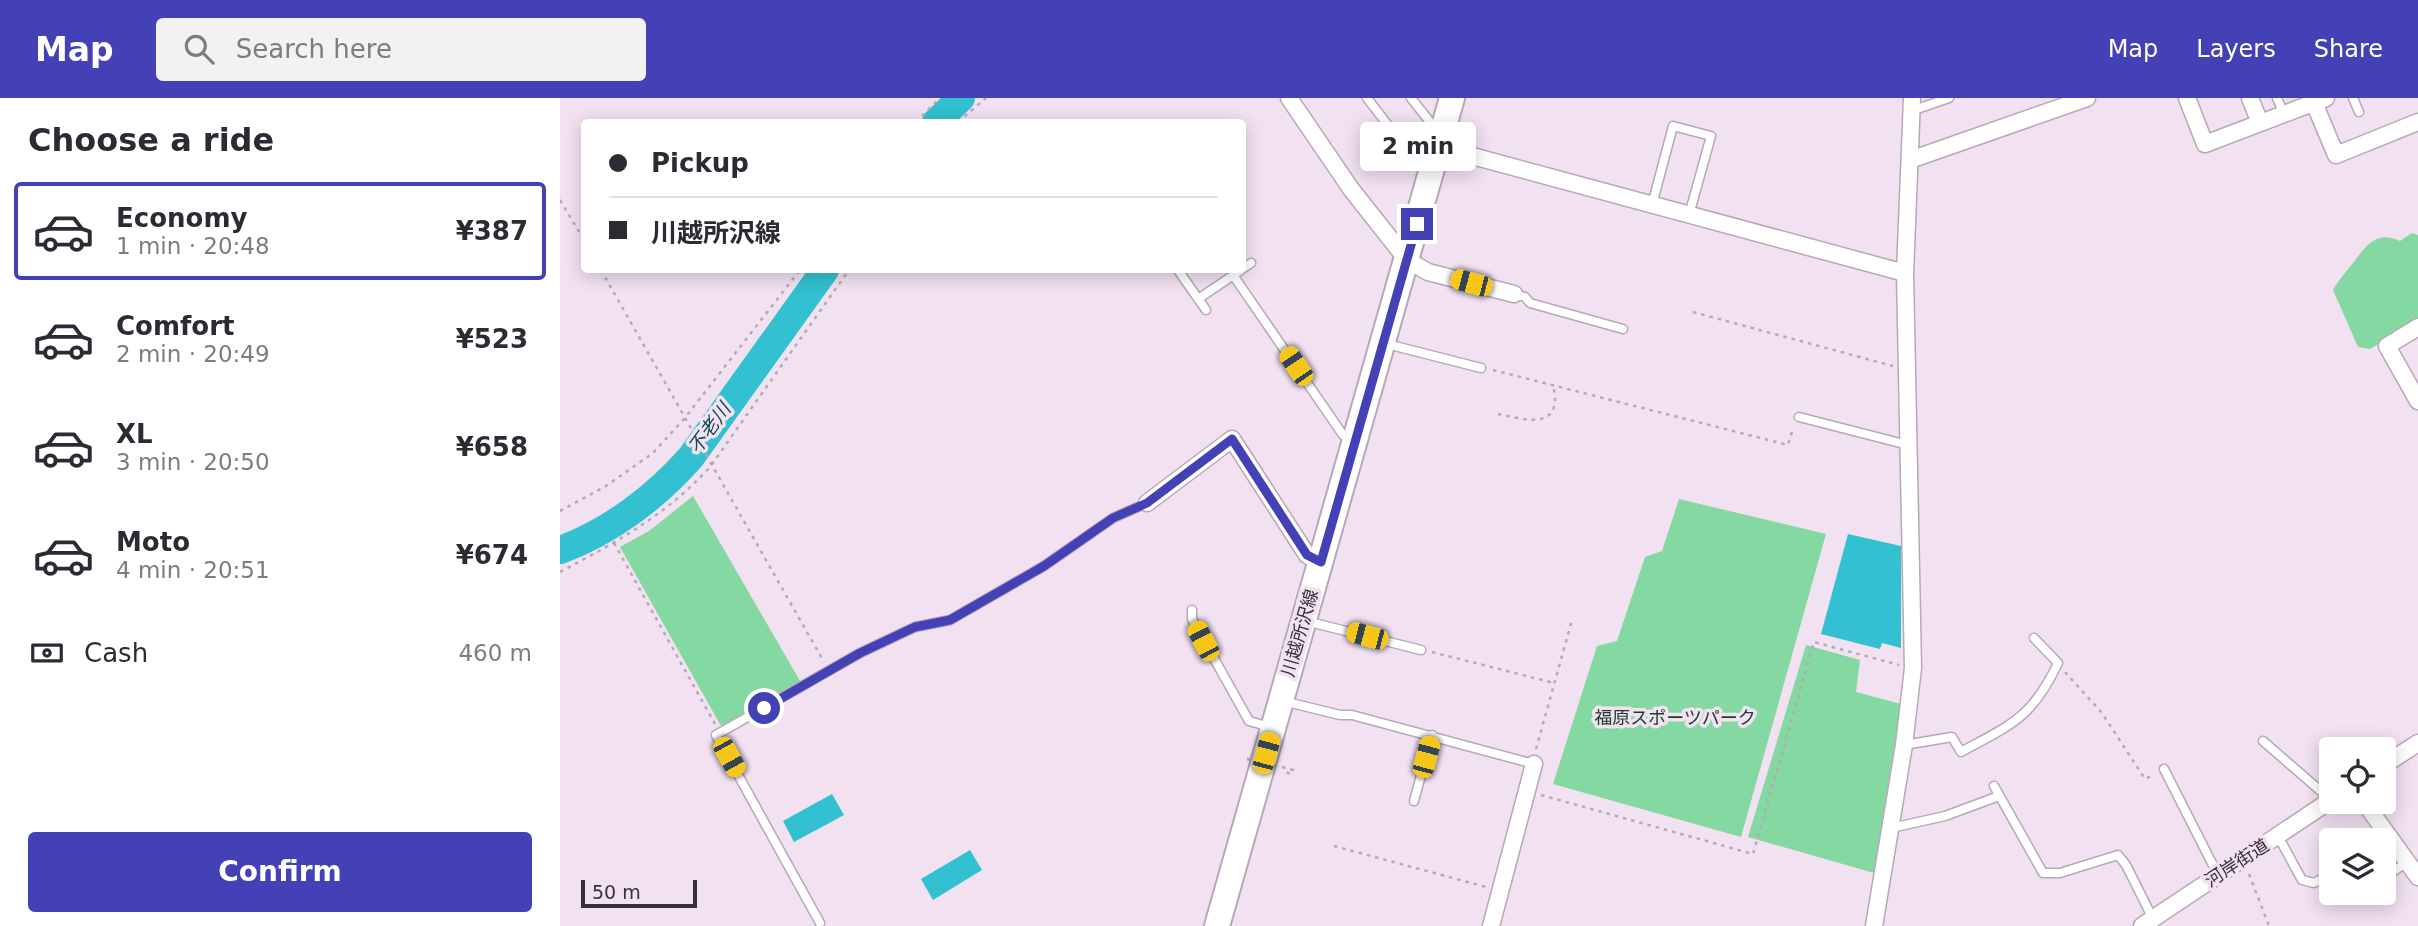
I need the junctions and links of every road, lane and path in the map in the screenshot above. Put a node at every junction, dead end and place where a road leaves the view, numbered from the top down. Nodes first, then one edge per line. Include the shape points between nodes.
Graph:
1 (940, 98) edge
2 (986, 98) edge
3 (1289, 98) edge
4 (1367, 98) edge
5 (1411, 98) edge
6 (1452, 98) edge
7 (1950, 98) edge
8 (2087, 98) edge
9 (2187, 98) edge
10 (2250, 98) edge
11 (2277, 98) edge
12 (2353, 98) edge
13 (2317, 100) edge
14 (1912, 104) edge
15 (2359, 112) dead end
16 (2284, 114) junction
17 (919, 119) edge
18 (962, 119) edge
19 (2260, 124) junction
20 (2415, 126) edge
21 (1441, 139) junction
22 (1910, 160) junction
23 (1432, 173) junction
24 (560, 200) edge
25 (1652, 205) junction
26 (1689, 215) junction
27 (581, 235) edge
28 (1407, 260) junction
29 (1251, 262) dead end
30 (1246, 266) edge
31 (603, 273) edge
32 (798, 273) edge
33 (847, 273) edge
34 (1180, 273) edge
35 (1236, 273) edge
36 (1905, 273) junction
37 (1233, 275) junction
38 (1514, 295) joint
39 (1198, 299) junction
40 (1206, 310) dead end
41 (1693, 312) dead end
42 (2418, 327) edge
43 (1623, 329) dead end
44 (1384, 343) junction
45 (1480, 368) joint
46 (1907, 369) junction
47 (1553, 385) junction
48 (2418, 401) edge
49 (1497, 414) dead end
50 (685, 417) junction
51 (1800, 417) joint
52 (1355, 442) junction
53 (1909, 445) junction
54 (712, 463) junction
55 (1147, 503) joint
56 (560, 511) edge
57 (614, 544) junction
58 (1321, 562) junction
59 (560, 572) edge
60 (1192, 610) dead end
61 (1304, 620) junction
62 (1572, 620) dead end
63 (2034, 638) dead end
64 (1420, 650) joint
65 (2056, 667) junction
66 (1913, 668) junction
67 (829, 671) junction
68 (1554, 683) junction
69 (1281, 701) junction
70 (1273, 728) junction
71 (720, 733) junction
72 (1432, 735) junction
73 (2263, 741) dead end
74 (2418, 743) edge
75 (1904, 745) junction
76 (2396, 757) edge
77 (1247, 759) dead end
78 (1533, 763) junction
79 (2164, 769) joint
80 (1278, 770) dead end
81 (1994, 786) dead end
82 (2319, 790) edge
83 (1526, 791) junction
84 (1999, 796) junction
85 (1414, 801) dead end
86 (2319, 808) edge
87 (2373, 814) edge
88 (1891, 828) junction
89 (2278, 836) junction
90 (1334, 846) dead end
91 (2243, 859) junction
92 (2407, 862) junction
93 (2396, 870) edge
94 (2218, 875) junction
95 (2418, 877) edge
96 (2319, 880) edge
97 (1500, 890) junction
98 (2147, 922) edge
99 (820, 923) dead end
100 (1217, 926) edge
101 (1491, 926) edge
102 (1874, 926) edge
103 (2269, 926) edge

1 - 17 path
2 - 18 path
3 - 28 street
4 - 23 lane via 1417,163
5 - 21 lane
6 - 21 main road, 川越所沢線
7 - 14 lane
8 - 22 street
9 - 19 street via 2205,144
10 - 19 street
11 - 16 lane
12 - 15 lane
13 - 16 street
13 - 20 street via 2336,155
14 - 22 street
16 - 19 street
21 - 23 main road, 川越所沢線
21 - 25 street
22 - 36 street
23 - 28 main road, 川越所沢線
24 - 27 path
25 - 26 street
25 - 26 lane via 1674,126 1711,136
26 - 36 street
28 - 38 street via 1428,272
28 - 44 main road, 川越所沢線
29 - 30 lane
31 - 50 path
32 - 50 path
33 - 54 path
34 - 39 lane
35 - 37 lane
36 - 46 street
37 - 39 lane
37 - 52 lane via 1343,435
38 - 43 lane
39 - 40 lane
41 - 46 path
42 - 48 street via 2387,346
44 - 45 lane
44 - 52 main road, 川越所沢線
45 - 47 path
46 - 53 street
47 - 49 path via 1553,411 1545,419
47 - 51 path via 1788,445
50 - 54 path
50 - 56 path via 653,453
51 - 53 lane
52 - 58 main road, 川越所沢線
53 - 66 street
54 - 57 path via 677,500
54 - 67 path
55 - 58 street via 1232,439 1307,555
55 - 67 lane via 1113,518 1044,566 950,620 915,627
57 - 59 path
57 - 71 path
58 - 61 main road, 川越所沢線
60 - 70 lane via 1192,619 1238,706 1249,720
61 - 64 lane
61 - 69 main road, 川越所沢線
62 - 68 path
63 - 65 lane via 2058,663
64 - 68 path
65 - 75 lane via 2029,711 1961,752 1952,737
65 - 79 path via 2066,672 2102,713 2145,779
66 - 75 street
66 - 83 path via 1814,642 1753,854
67 - 71 lane
68 - 78 path
69 - 70 main road, 川越所沢線
69 - 72 lane
70 - 100 main road, 川越所沢線
71 - 99 lane via 716,735
72 - 78 lane
72 - 85 lane
73 - 82 lane
74 - 76 street
75 - 88 street
77 - 80 path, bridge via 1293,769 1291,774
78 - 83 street
79 - 94 lane
81 - 84 lane
83 - 97 street
84 - 88 lane via 1945,816
84 - 98 lane via 2043,873 2060,873 2118,855
86 - 89 street, 河岸街道
87 - 92 street
88 - 102 street
89 - 91 street, 河岸街道
89 - 96 lane via 2302,880
90 - 97 path
91 - 94 street, 河岸街道
91 - 103 path
92 - 93 lane
92 - 95 street
94 - 98 street, 河岸街道
97 - 101 street

